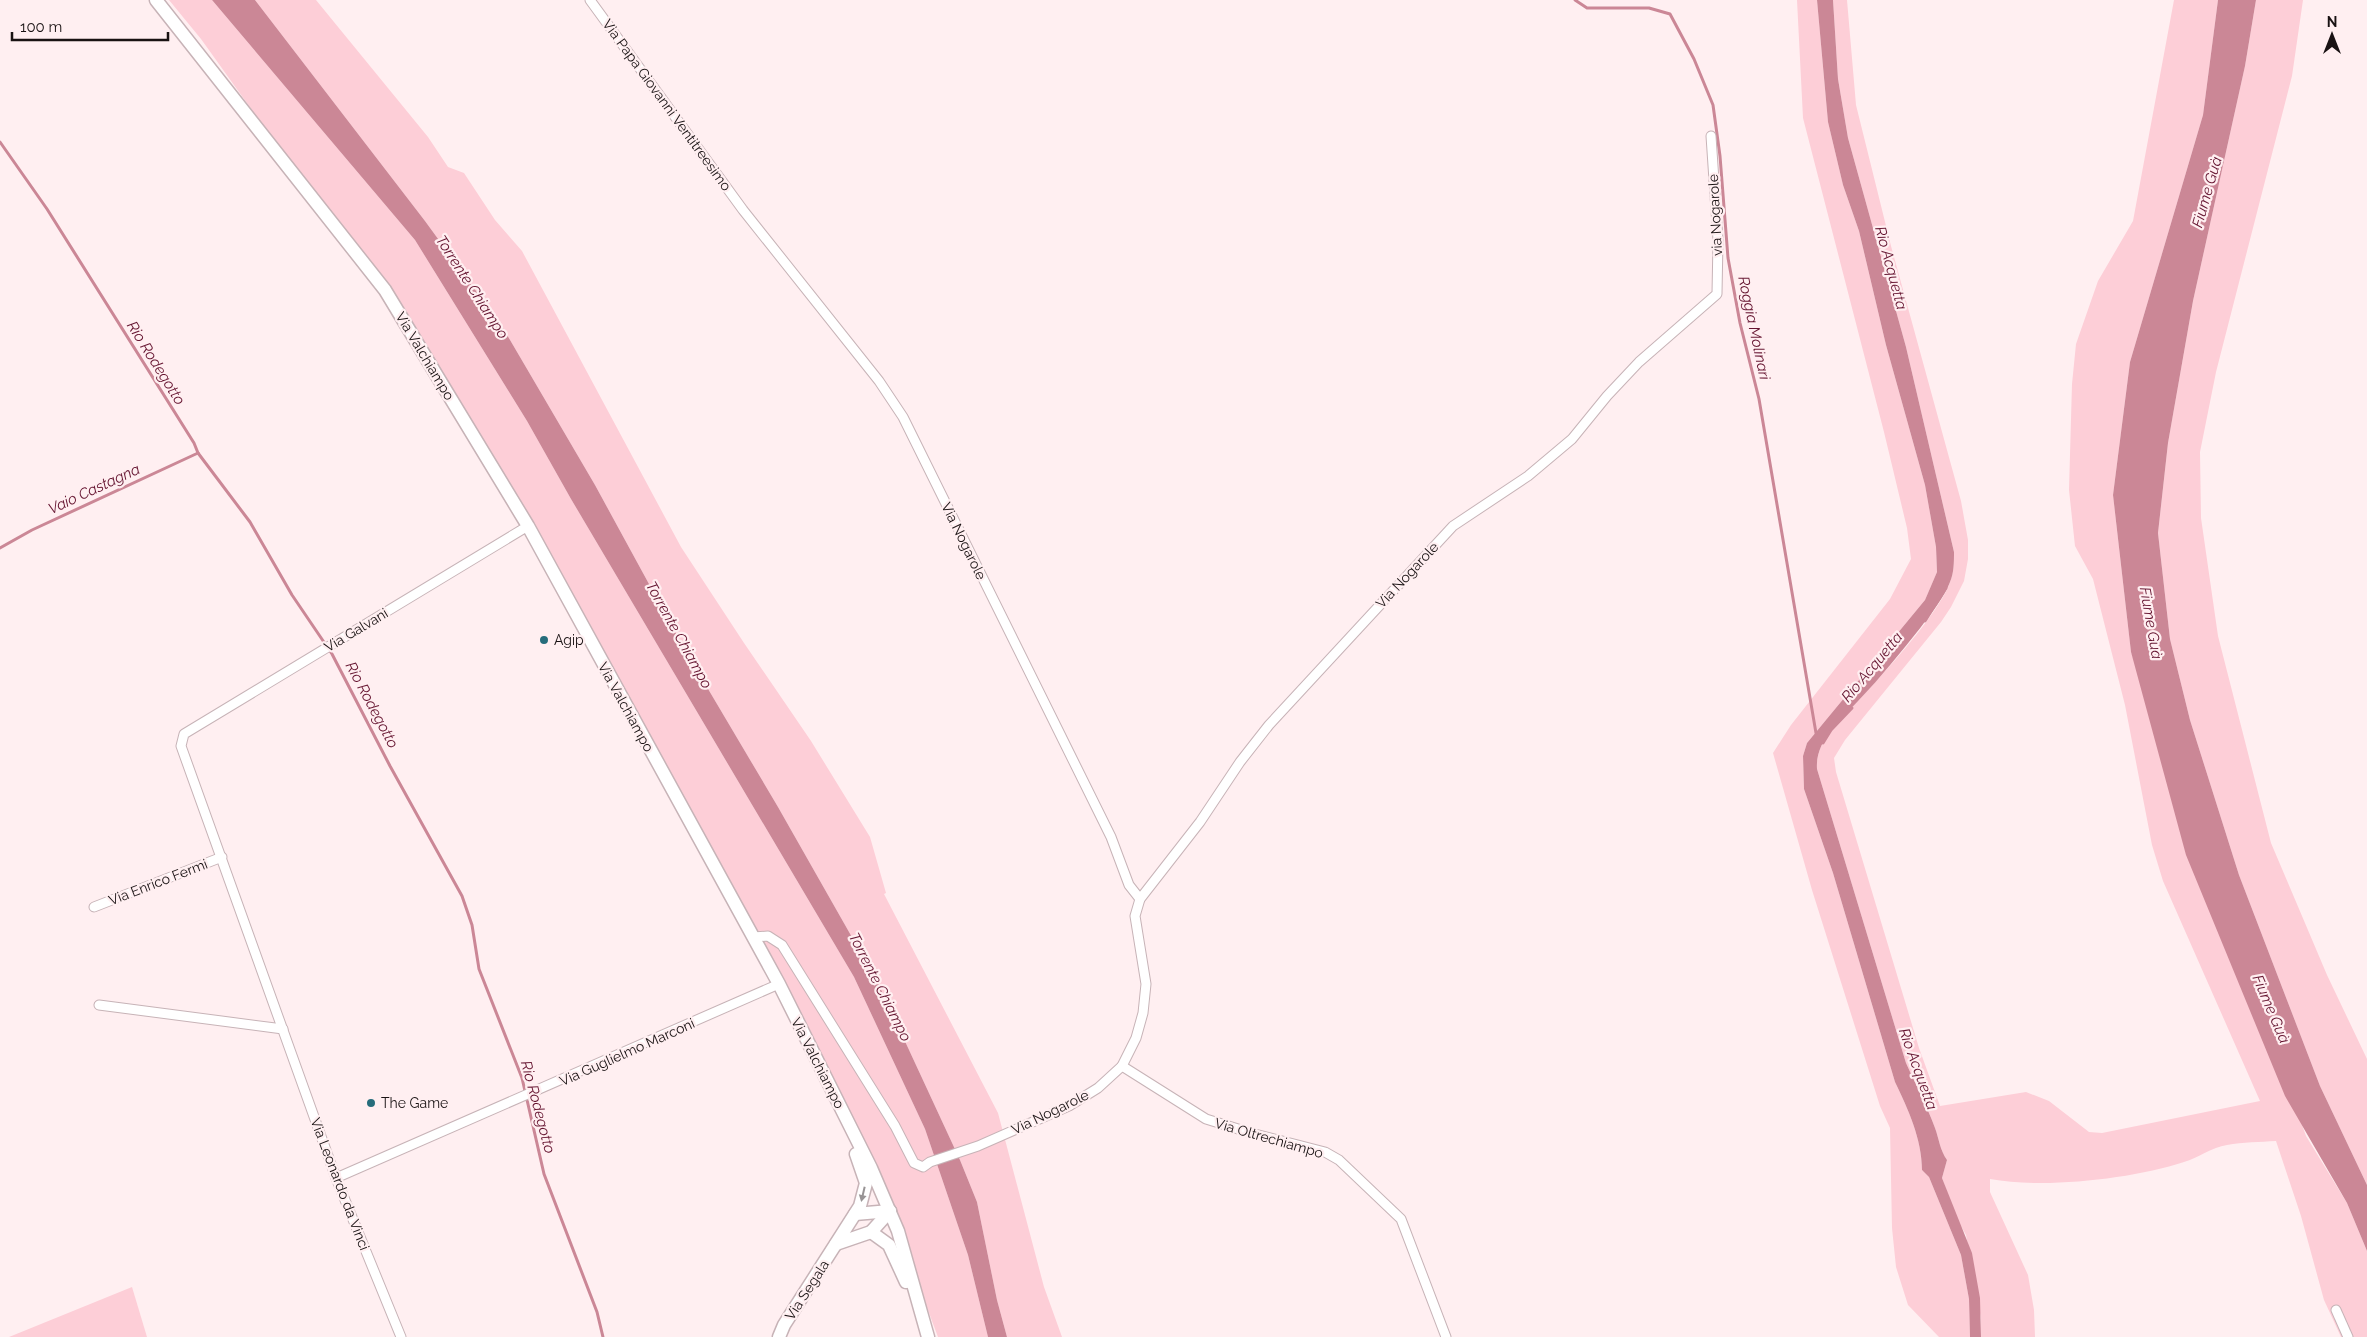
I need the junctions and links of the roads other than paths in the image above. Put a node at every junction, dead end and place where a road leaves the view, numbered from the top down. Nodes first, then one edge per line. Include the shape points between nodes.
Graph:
1 (156, 0) edge
2 (590, 0) edge
3 (1711, 136) dead end
4 (743, 210) joint
5 (1717, 294) joint
6 (528, 526) junction
7 (184, 734) joint
8 (222, 857) junction
9 (1140, 899) junction
10 (94, 907) dead end
11 (752, 937) junction
12 (779, 984) junction
13 (99, 1005) dead end
14 (283, 1029) junction
15 (1122, 1066) junction
16 (844, 1114) junction
17 (336, 1178) junction
18 (890, 1211) junction
19 (855, 1214) junction
20 (871, 1232) junction
21 (836, 1244) junction
22 (2336, 1310) dead end
23 (921, 1313) junction
24 (401, 1337) edge
25 (779, 1337) edge
26 (928, 1337) edge
27 (1446, 1337) edge
28 (2348, 1337) edge

1 - 6 main road, Via Valchiampo via 385,290
2 - 4 street, Via Papa Giovanni Ventitreesimo
3 - 5 street, via Nogarole via 1718,240
4 - 9 street, Via Nogarole via 903,417 1111,837 1129,885
5 - 9 street, Via Nogarole via 1639,362 1572,439 1528,476 1453,526 1269,725
6 - 7 street, Via Galvani
6 - 11 main road, Via Valchiampo
7 - 8 street, Via Leonardo da Vinci via 181,746
8 - 10 street, Via Enrico Fermi
8 - 14 street, Via Leonardo da Vinci
9 - 15 street, Via Nogarole via 1135,916 1143,960 1143,1013 1136,1038
11 - 12 main road, Via Valchiampo
11 - 15 street, Via Nogarole via 768,936 782,945 914,1162 923,1166 1069,1106 1098,1088
12 - 16 main road, Via Valchiampo
12 - 17 street, Via Guglielmo Marconi
13 - 14 street
14 - 17 street, Via Leonardo da Vinci
15 - 27 street, Via Oltrechiampo via 1206,1119 1325,1152 1339,1160 1401,1219
16 - 18 main road, Via Valchiampo
16 -> 19 main road, Via Segala via 866,1183
17 - 24 street, Via Leonardo da Vinci
18 - 19 main road
18 - 20 main road
18 - 23 main road, Via Valchiampo
19 - 21 main road, Via Segala
20 - 21 main road
20 - 23 main road via 889,1245
21 - 25 main road, Via Segala
22 - 28 street
23 - 26 main road, Via Valchiampo

